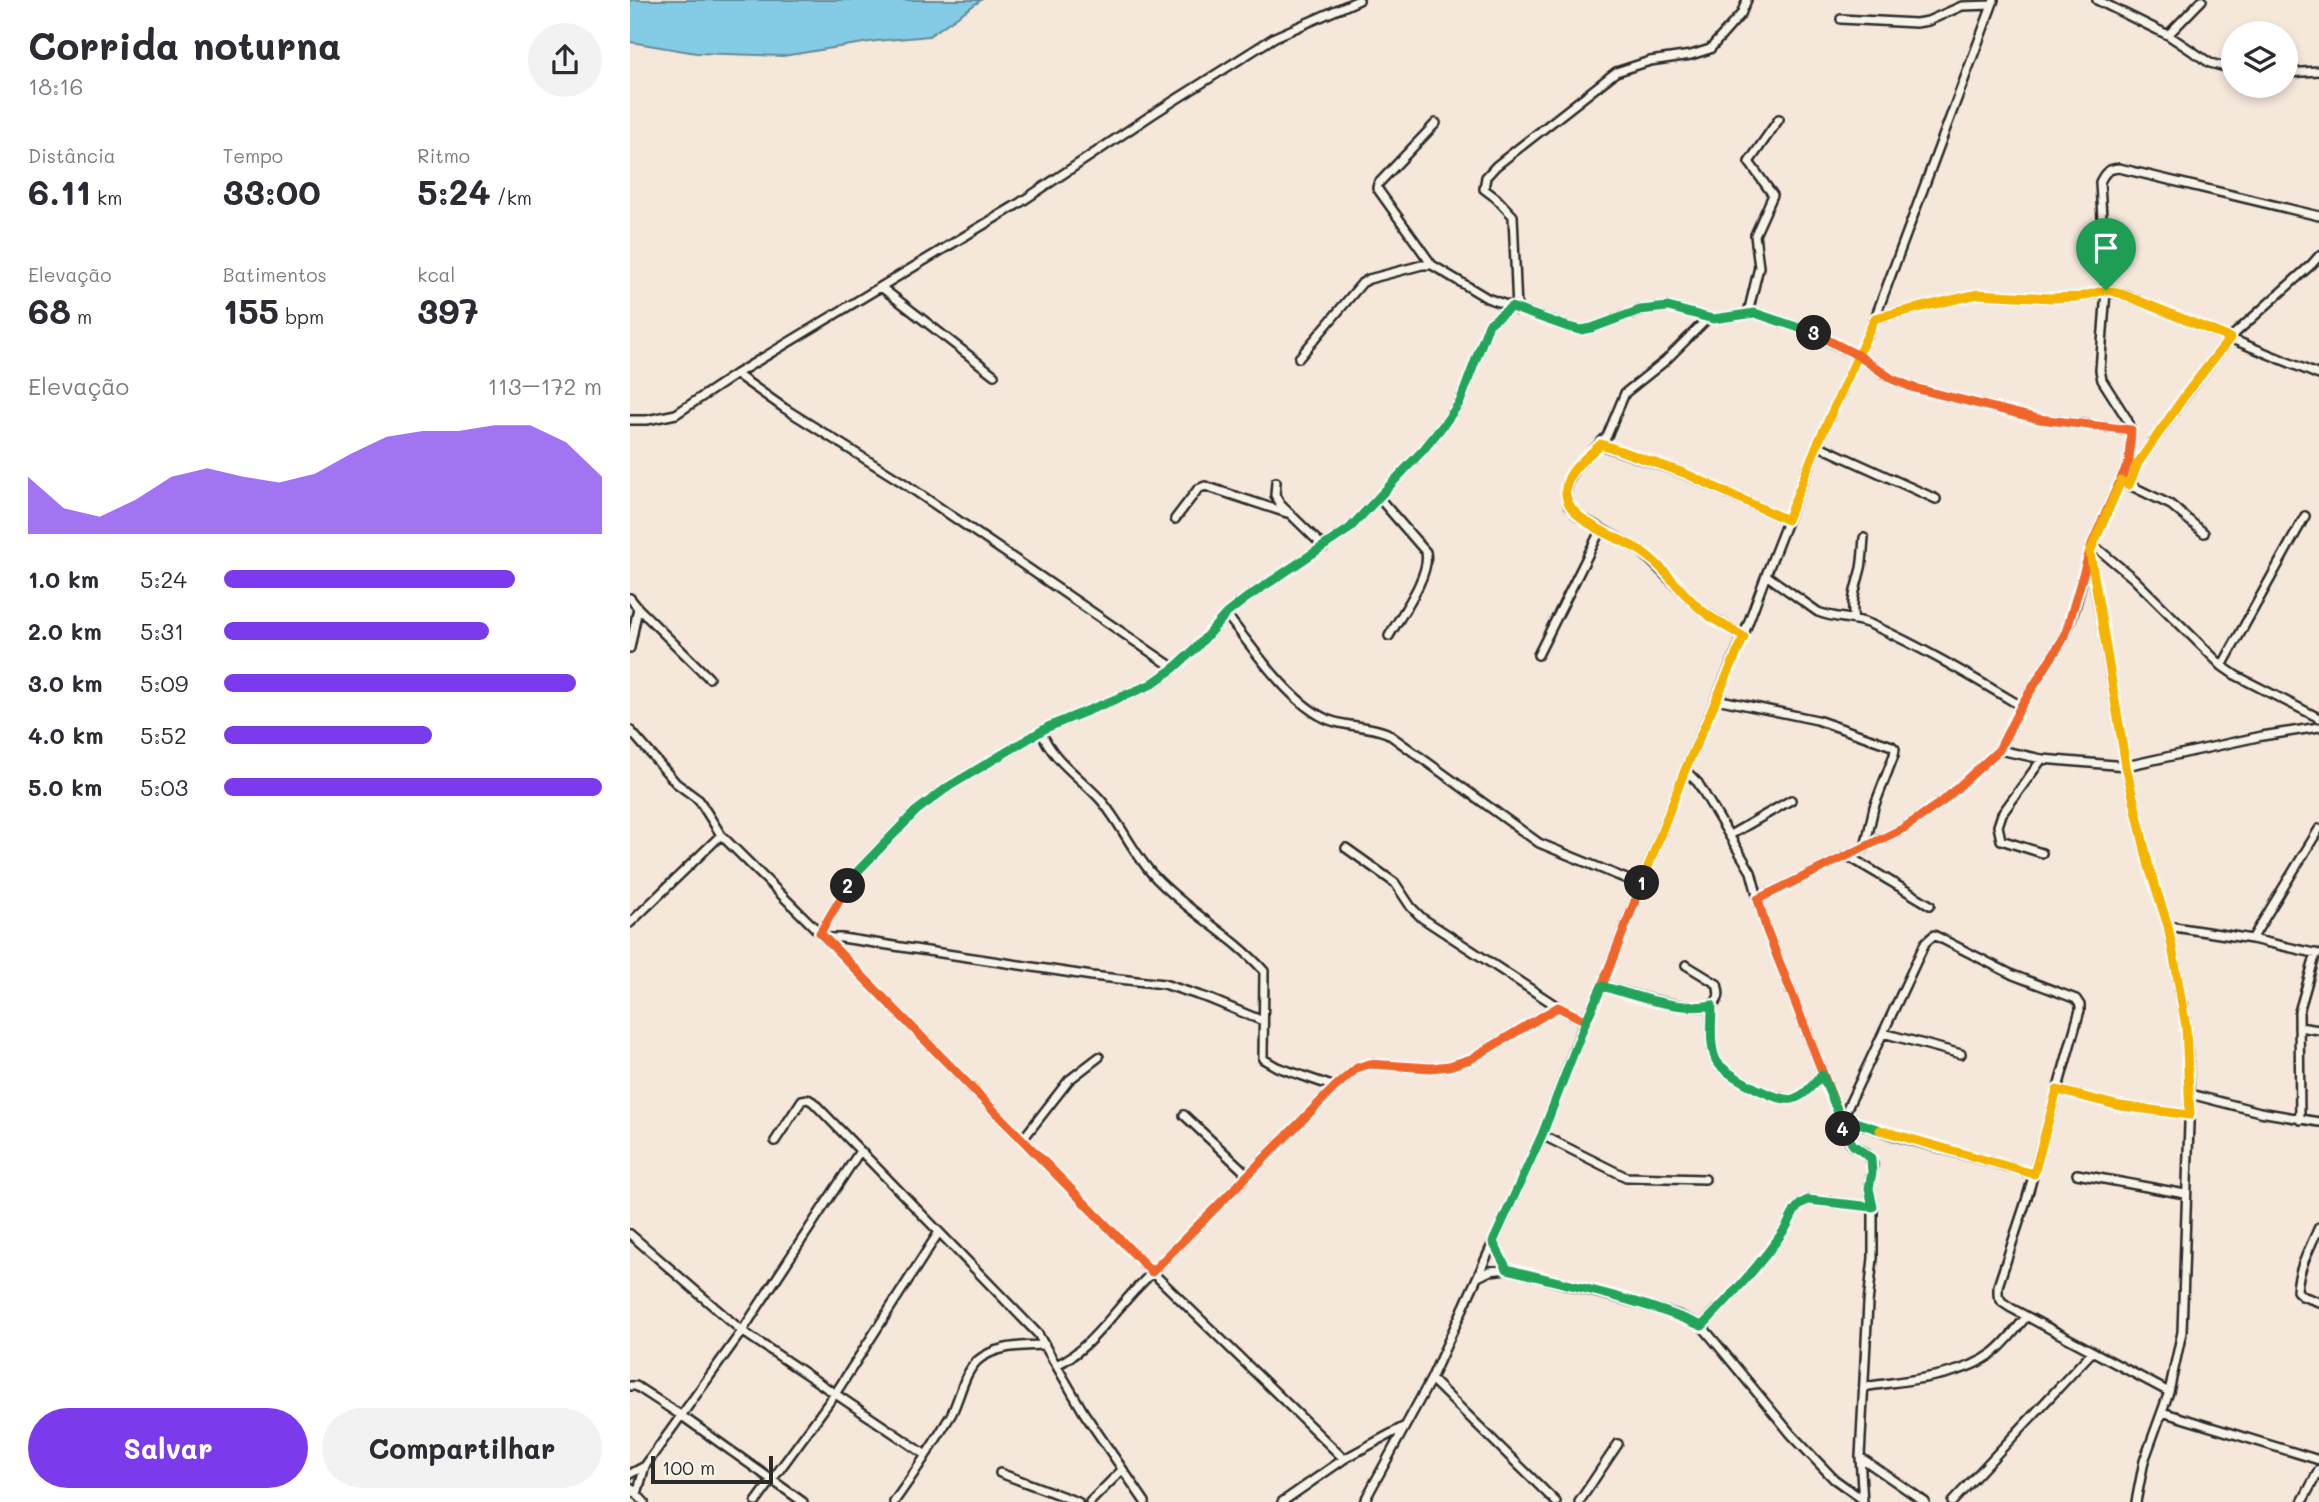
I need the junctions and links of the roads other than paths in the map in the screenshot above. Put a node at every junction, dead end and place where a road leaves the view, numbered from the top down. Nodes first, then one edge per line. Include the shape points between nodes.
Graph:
1 (1359, 0) edge
2 (1747, 0) edge
3 (2097, 0) edge
4 (2202, 0) edge
5 (1993, 3) edge
6 (1841, 19) dead end
7 (2168, 35) junction
8 (2221, 65) edge
9 (2319, 71) edge
10 (2298, 72) edge
11 (1779, 119) dead end
12 (1436, 123) dead end
13 (2319, 216) edge
14 (2319, 256) edge
15 (1432, 265) junction
16 (881, 287) junction
17 (2106, 290) junction
18 (1514, 309) junction
19 (1748, 313) junction
20 (1707, 318) junction
21 (1875, 318) junction
22 (2230, 338) junction
23 (1859, 356) junction
24 (1299, 358) dead end
25 (736, 374) junction
26 (993, 375) dead end
27 (2319, 375) edge
28 (630, 420) edge
29 (2131, 430) junction
30 (1601, 444) junction
31 (1817, 445) junction
32 (1276, 482) dead end
33 (2125, 483) junction
34 (1379, 498) junction
35 (1936, 499) dead end
36 (1287, 513) junction
37 (2305, 516) dead end
38 (1175, 519) dead end
39 (1787, 520) junction
40 (1601, 529) junction
41 (2204, 533) dead end
42 (1864, 538) dead end
43 (1324, 547) junction
44 (2091, 548) junction
45 (1766, 575) junction
46 (630, 598) edge
47 (638, 608) junction
48 (1226, 614) junction
49 (1854, 620) junction
50 (1389, 636) dead end
51 (1744, 637) junction
52 (630, 648) edge
53 (1538, 655) dead end
54 (2222, 666) junction
55 (1174, 668) junction
56 (709, 678) dead end
57 (1716, 699) junction
58 (2021, 706) junction
59 (2319, 718) edge
60 (2319, 727) edge
61 (630, 730) edge
62 (1041, 731) junction
63 (1999, 750) junction
64 (2042, 759) junction
65 (2126, 766) junction
66 (1685, 770) junction
67 (1791, 800) dead end
68 (2319, 829) edge
69 (721, 835) junction
70 (1730, 835) junction
71 (1346, 848) dead end
72 (1865, 848) junction
73 (2042, 853) dead end
74 (1848, 856) junction
75 (1642, 885) junction
76 (1758, 899) junction
77 (1930, 905) dead end
78 (630, 923) edge
79 (2168, 926) junction
80 (822, 935) junction
81 (2252, 939) junction
82 (2317, 954) edge
83 (1686, 965) dead end
84 (1602, 986) junction
85 (1712, 1005) junction
86 (1558, 1007) junction
87 (1263, 1021) junction
88 (1586, 1021) junction
89 (2299, 1027) junction
90 (2319, 1030) edge
91 (1883, 1033) junction
92 (1961, 1054) dead end
93 (1099, 1057) dead end
94 (1822, 1075) junction
95 (1335, 1087) junction
96 (2057, 1090) junction
97 (2190, 1094) junction
98 (1184, 1115) dead end
99 (2190, 1115) junction
100 (1842, 1117) junction
101 (2300, 1120) junction
102 (2319, 1122) edge
103 (1542, 1135) junction
104 (1023, 1139) junction
105 (775, 1141) dead end
106 (860, 1151) junction
107 (2034, 1174) junction
108 (2077, 1174) dead end
109 (1248, 1175) junction
110 (1704, 1179) dead end
111 (2185, 1194) junction
112 (1873, 1207) junction
113 (2319, 1227) edge
114 (939, 1232) junction
115 (630, 1234) edge
116 (1493, 1242) junction
117 (1507, 1269) junction
118 (1152, 1272) junction
119 (1479, 1276) junction
120 (2319, 1302) edge
121 (2026, 1317) junction
122 (1702, 1326) junction
123 (742, 1331) junction
124 (1045, 1345) junction
125 (2092, 1352) junction
126 (1056, 1365) junction
127 (1431, 1379) junction
128 (630, 1386) edge
129 (1864, 1387) junction
130 (2169, 1392) junction
131 (835, 1394) junction
132 (2162, 1412) junction
133 (682, 1416) junction
134 (1406, 1426) junction
135 (1618, 1444) dead end
136 (926, 1455) junction
137 (1860, 1457) junction
138 (1344, 1459) junction
139 (2319, 1460) edge
140 (645, 1466) junction
141 (1122, 1470) junction
142 (2319, 1470) edge
143 (1000, 1473) dead end
144 (630, 1474) edge
145 (771, 1479) junction
146 (630, 1487) edge
147 (636, 1494) junction
148 (1862, 1500) edge
149 (644, 1502) edge
150 (755, 1502) edge
151 (803, 1502) edge
152 (894, 1502) edge
153 (1078, 1502) edge
154 (1090, 1502) edge
155 (1145, 1502) edge
156 (1282, 1502) edge
157 (1364, 1502) edge
158 (1556, 1502) edge
159 (1579, 1502) edge
160 (1925, 1502) edge
161 (1952, 1502) edge
162 (2136, 1502) edge
163 (2302, 1502) edge

1 - 16 street via 1276,37
2 - 18 street via 1741,14 1710,49 1616,72 1486,177 1485,189 1513,216
3 - 7 street
4 - 7 street
5 - 6 street via 1962,6 1916,23
5 - 21 street
7 - 8 street
9 - 10 street
11 - 19 street via 1749,162 1773,195 1755,235 1759,267
12 - 15 street via 1377,188
13 - 17 street via 2109,169 2100,182
14 - 22 street
15 - 18 street
15 - 24 street via 1369,279
16 - 25 street
16 - 26 street
17 - 21 street via 2050,298 1978,294
17 - 22 street
17 - 29 street via 2100,370
18 - 20 street via 1581,330 1640,310 1668,307
18 - 34 street via 1489,324 1460,402
19 - 20 street
19 - 23 street via 1788,322
20 - 30 street via 1625,393
21 - 23 street
22 - 27 street
22 - 33 street
23 - 29 street via 1901,384 1930,392 2039,419
23 - 31 street
25 - 28 street via 676,414
25 - 55 street
29 - 33 street
30 - 39 street via 1672,468
30 - 40 street via 1574,470 1566,496 1578,516
31 - 35 street
31 - 39 street
32 - 36 street via 1275,495
33 - 41 street via 2179,510
33 - 44 street
34 - 43 street
34 - 50 street via 1428,560
36 - 38 street via 1205,486
36 - 43 street
37 - 54 street
39 - 45 street
40 - 51 street via 1642,551 1701,610
40 - 53 street
42 - 49 street
43 - 48 street
44 - 54 street via 2133,578
44 - 58 street via 2065,636
44 - 65 street
45 - 49 street via 1818,612
45 - 51 street
46 - 47 street
47 - 52 street
47 - 56 street
48 - 55 street
48 - 75 street via 1262,661 1316,714 1336,723 1387,733 1539,843
49 - 58 street via 1935,657
51 - 57 street
54 - 59 street
55 - 62 street via 1150,685
57 - 66 street
57 - 72 street via 1817,720 1895,749
58 - 63 street
60 - 65 street
61 - 69 street via 676,783 699,800
62 - 80 street via 916,811 856,873
62 - 87 street via 1052,753 1113,814 1155,877 1264,971
63 - 64 street
63 - 72 street via 1927,814
64 - 65 street
64 - 73 street via 1998,826 2001,840
65 - 79 street
66 - 70 street
66 - 75 street
67 - 70 street
68 - 81 street
69 - 78 street
69 - 80 street
70 - 76 street via 1751,872
71 - 86 street via 1395,883 1422,918
72 - 74 street
74 - 76 street
74 - 77 street
75 - 84 street
76 - 94 street
79 - 81 street
79 - 97 street via 2186,1027
80 - 87 street via 1164,984
80 - 104 street
81 - 82 street
82 - 89 street via 2301,1002
83 - 85 street via 1717,984 1719,993
84 - 85 street via 1665,1002
84 - 88 street
85 - 94 street via 1716,1059 1732,1074 1782,1100 1799,1097
86 - 88 street
86 - 95 street via 1471,1059 1431,1068 1369,1064
87 - 95 street via 1263,1059
88 - 103 street
89 - 90 street
89 - 101 street
91 - 92 street
91 - 96 street via 1925,943 1938,935 2013,975 2076,999 2080,1010
91 - 100 street
93 - 104 street via 1069,1080
94 - 100 street
95 - 109 street
96 - 99 street via 2120,1106
96 - 107 street
97 - 99 street
97 - 101 street
98 - 109 street
99 - 111 street
100 - 107 street
100 - 112 street via 1848,1139 1871,1158
101 - 102 street
103 - 110 street via 1626,1177
103 - 116 street
104 - 118 street
105 - 106 street via 806,1099
106 - 114 street
106 - 123 street
107 - 121 street via 1998,1286 2002,1302
108 - 111 street
109 - 118 street
111 - 130 street via 2182,1332
112 - 122 street via 1808,1200 1797,1205 1786,1228
112 - 129 street
113 - 120 street via 2297,1291
114 - 124 street
114 - 131 street
115 - 123 street
116 - 117 street
116 - 119 street
117 - 119 street
117 - 122 street via 1637,1303
118 - 126 street via 1083,1347
118 - 138 street
119 - 127 street
121 - 125 street
121 - 129 street via 1996,1351 1970,1366
122 - 148 street via 1791,1434 1834,1479
123 - 131 street
123 - 133 street
124 - 126 street
124 - 136 street via 1008,1347 978,1361
125 - 130 street
125 - 161 street
126 - 141 street
127 - 134 street
127 - 158 street
128 - 133 street
129 - 137 street
130 - 132 street
131 - 136 street
131 - 145 street
132 - 139 street
132 - 162 street via 2144,1461
133 - 140 street
133 - 145 street
134 - 138 street
134 - 157 street
135 - 159 street
136 - 152 street
137 - 148 street
137 - 160 street
138 - 156 street
140 - 144 street
140 - 147 street
141 - 154 street
141 - 155 street
142 - 163 street
143 - 153 street
145 - 150 street
145 - 151 street
146 - 147 street
147 - 149 street

